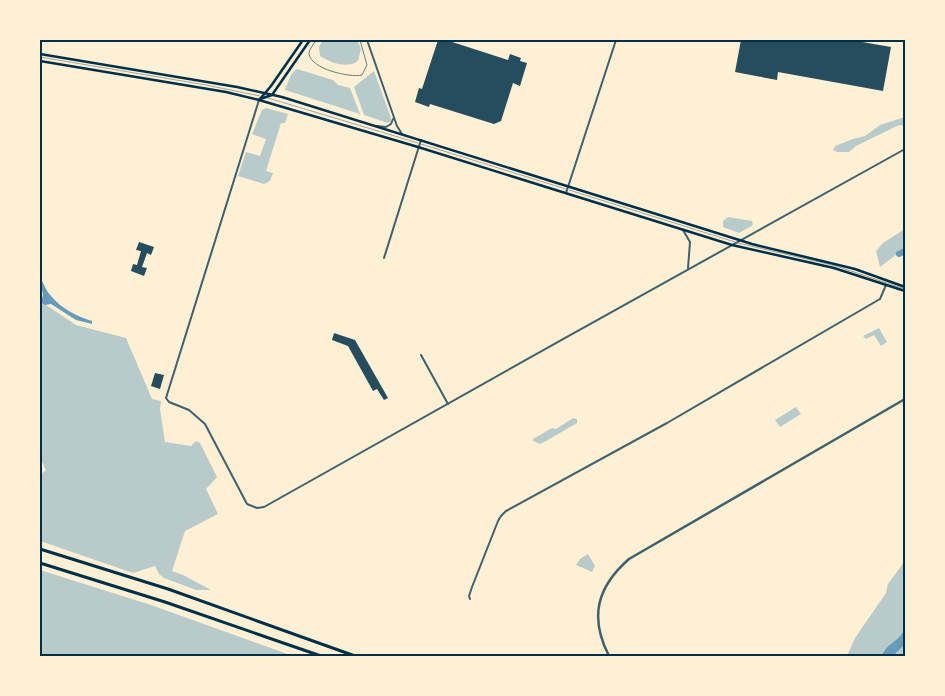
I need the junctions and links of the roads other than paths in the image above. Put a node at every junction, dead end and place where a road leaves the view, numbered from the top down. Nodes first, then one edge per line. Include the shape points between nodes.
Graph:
1 (303, 40) edge
2 (310, 40) edge
3 (367, 40) edge
4 (616, 40) edge
5 (40, 57) edge
6 (62, 58) junction
7 (64, 61) junction
8 (82, 61) junction
9 (78, 63) junction
10 (60, 64) junction
11 (80, 67) junction
12 (264, 93) junction
13 (272, 95) junction
14 (264, 97) junction
15 (259, 100) junction
16 (275, 100) junction
17 (394, 117) junction
18 (376, 126) junction
19 (402, 134) junction
20 (420, 140) junction
21 (419, 145) junction
22 (905, 148) edge
23 (567, 189) junction
24 (589, 193) junction
25 (585, 195) junction
26 (588, 200) junction
27 (687, 226) junction
28 (684, 230) junction
29 (739, 240) junction
30 (736, 242) junction
31 (732, 245) junction
32 (384, 258) dead end
33 (688, 268) junction
34 (886, 285) junction
35 (905, 289) edge
36 (421, 356) dead end
37 (905, 399) edge
38 (448, 404) junction
39 (40, 549) edge
40 (40, 563) edge
41 (470, 599) dead end
42 (322, 656) edge
43 (355, 656) edge
44 (609, 656) edge

1 - 12 main road
2 - 13 main road
3 - 17 street
4 - 23 street
5 - 6 main road
5 - 7 lane
5 - 10 main road
6 - 7 street
6 - 8 main road
7 - 9 lane
7 - 10 street
8 - 9 street
8 - 12 main road
9 - 11 street
9 - 14 lane
10 - 11 main road
11 - 15 main road
12 - 13 main road
12 - 14 main road
13 - 14 main road
13 - 16 lane
13 - 18 main road
14 - 15 main road
14 - 16 lane
15 - 21 main road
15 - 38 street via 166,396 168,402 189,410 205,424 247,504 256,508
16 - 21 lane
17 - 18 street via 386,127
17 - 19 street
18 - 19 main road
19 - 20 main road
20 - 21 street
20 - 23 main road
21 - 23 main road
21 - 32 street
22 - 29 street
23 - 24 main road
23 - 25 lane
23 - 26 main road
24 - 25 main road
24 - 27 main road
25 - 26 main road
25 - 27 lane
26 - 28 main road
27 - 28 main road
27 - 29 main road
27 - 30 lane
28 - 31 main road
28 - 33 street via 690,242
29 - 30 street
29 - 35 main road via 855,269
30 - 31 street
30 - 35 lane via 836,266
31 - 33 street
31 - 34 main road via 834,268
33 - 38 street
34 - 35 main road
34 - 41 street via 880,299 500,516
36 - 38 street
37 - 44 street via 618,568 607,582 598,608 598,624
39 - 43 highway via 168,589
40 - 42 highway

